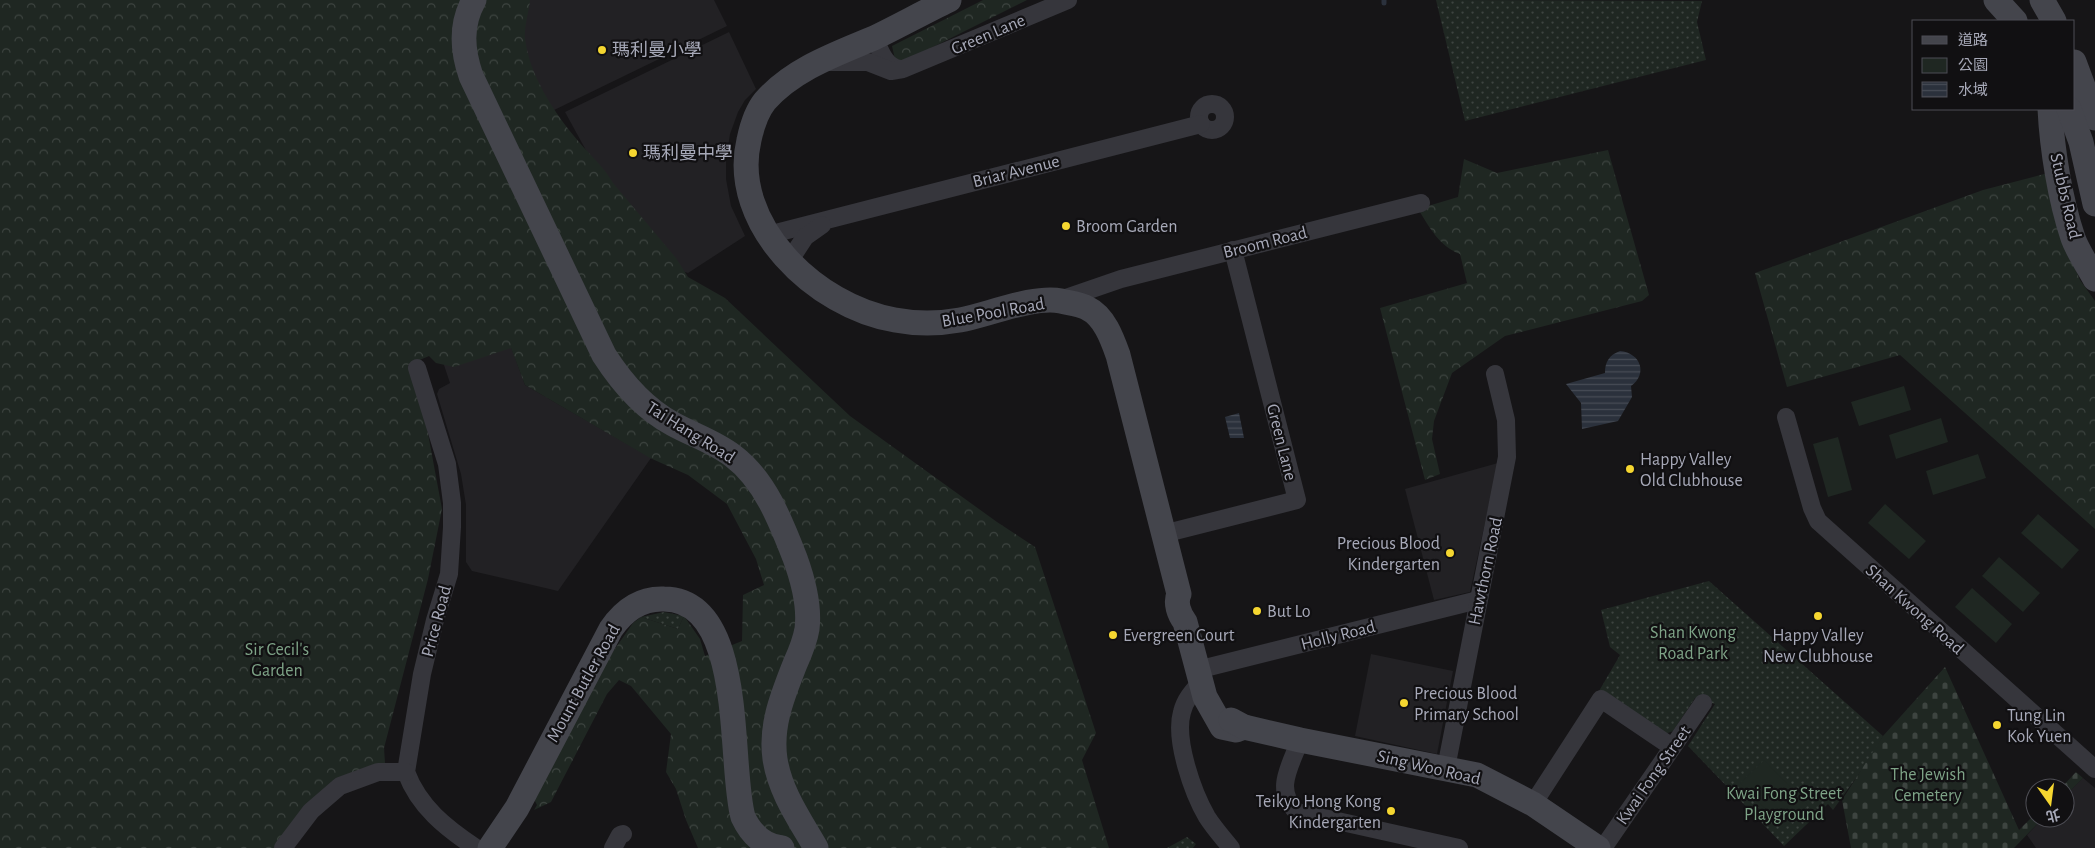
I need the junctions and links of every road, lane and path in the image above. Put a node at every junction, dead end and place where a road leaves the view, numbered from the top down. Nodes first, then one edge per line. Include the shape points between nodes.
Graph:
1 (474, 0) edge
2 (949, 0) edge
3 (1068, 0) edge
4 (1996, 0) edge
5 (2041, 0) edge
6 (2014, 20) edge
7 (2042, 20) edge
8 (2053, 20) edge
9 (874, 37) junction
10 (818, 63) junction
11 (2075, 65) edge
12 (908, 67) junction
13 (2050, 110) edge
14 (2069, 110) edge
15 (2095, 118) edge
16 (1201, 124) dead end
17 (1421, 203) dead end
18 (2095, 204) edge
19 (831, 218) junction
20 (768, 236) junction
21 (1233, 250) junction
22 (790, 260) junction
23 (2095, 279) edge
24 (1108, 283) junction
25 (1058, 300) junction
26 (1087, 308) junction
27 (417, 368) dead end
28 (1495, 374) dead end
29 (1786, 416) dead end
30 (1163, 534) junction
31 (1478, 600) junction
32 (1198, 676) junction
33 (1703, 703) dead end
34 (1300, 740) junction
35 (1672, 747) junction
36 (1446, 768) junction
37 (2095, 769) edge
38 (406, 772) junction
39 (1533, 804) junction
40 (813, 844) edge
41 (283, 848) edge
42 (476, 848) edge
43 (490, 848) edge
44 (784, 848) edge
45 (1231, 848) edge
46 (1459, 848) edge
47 (1598, 848) edge
48 (1603, 848) edge

1 - 40 street, Tai Hang Road via 465,23 463,40 471,76 604,356 622,381 651,410 714,444 741,463 769,501 789,544 805,593 808,620 777,714 775,758 784,792
2 - 9 street, Blue Pool Road
3 - 12 street, Green Lane
4 - 6 street
5 - 7 street
5 - 8 street
9 - 10 street, Blue Pool Road
9 - 12 street via 890,66 898,69
10 - 12 street, Green Lane via 868,62 892,71
10 - 20 street, Blue Pool Road via 792,78 765,101 751,130 745,173 754,208
11 - 15 street
13 - 23 street, Stubbs Road via 2060,180 2074,239
14 - 18 street via 2081,142
16 - 19 street, Briar Avenue
17 - 21 street, Broom Road
19 - 20 street, Briar Avenue
19 - 22 street, Briar Avenue via 805,237
20 - 22 street, Blue Pool Road
21 - 24 street, Broom Road
21 - 30 street, Green Lane via 1297,500
22 - 25 street, Blue Pool Road via 816,285 847,304 893,320 922,324 960,320 1032,302
24 - 25 street, Broom Road
24 - 26 street
25 - 26 street, Blue Pool Road
26 - 30 street, Blue Pool Road via 1108,329 1118,355
27 - 38 street, Price Road via 447,464 452,527 449,574 422,674
28 - 31 street, Hawthorn Road via 1506,420 1507,457
29 - 37 street, Shan Kwong Road via 1818,521
30 - 32 street, Blue Pool Road via 1165,569 1178,594 1176,600 1185,622
31 - 32 street, Holly Road
31 - 36 street, Hawthorn Road
32 - 34 street, Sing Woo Road via 1205,697 1222,727 1236,730 1244,727
32 - 45 street via 1181,714 1181,739 1193,787 1207,817
33 - 35 street, Kwai Fong Street
34 - 36 street, Sing Woo Road
34 - 46 street via 1285,780 1287,799 1297,812
35 - 39 street via 1601,699
35 - 48 street, Kwai Fong Street
36 - 39 street, Sing Woo Road via 1477,775
38 - 41 street via 378,772 340,786 311,810
38 - 42 street via 436,818
39 - 47 street, Sing Woo Road
40 - 44 street, Mount Butler Road
43 - 44 street, Mount Butler Road via 517,808 611,629 629,609 661,598 687,604 712,628 729,692 743,817 759,839

